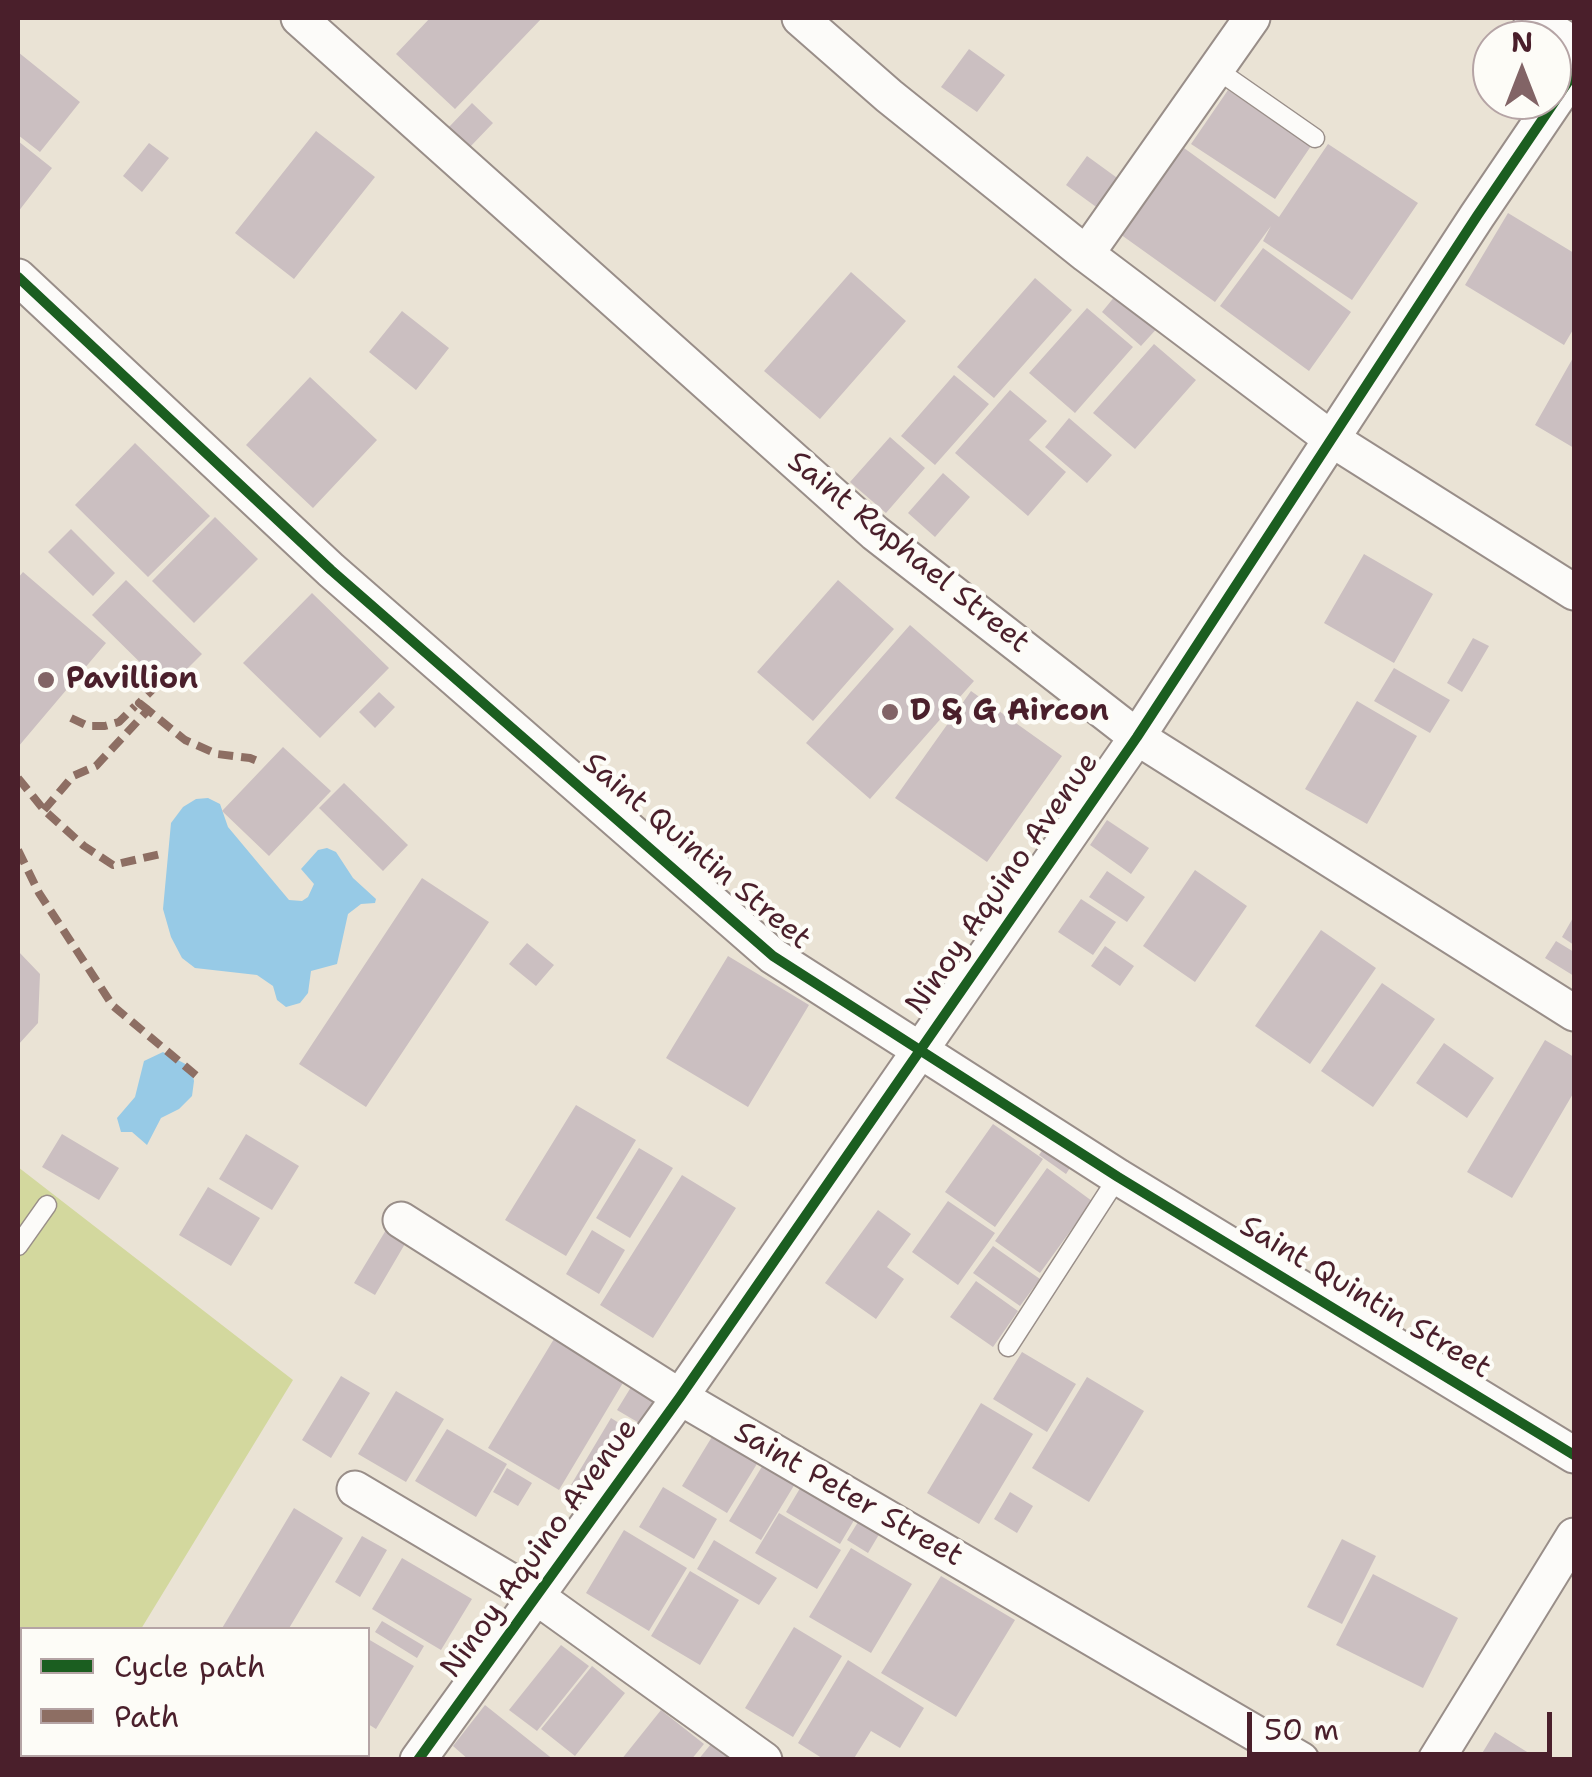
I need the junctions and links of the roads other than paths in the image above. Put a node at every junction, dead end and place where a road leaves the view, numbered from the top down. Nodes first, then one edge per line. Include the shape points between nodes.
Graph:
1 (298, 18) edge
2 (800, 18) edge
3 (1252, 18) edge
4 (1532, 18) edge
5 (1574, 45) edge
6 (1216, 69) junction
7 (1574, 73) edge
8 (1314, 138) dead end
9 (1086, 254) junction
10 (18, 276) edge
11 (1330, 438) junction
12 (1574, 592) edge
13 (1137, 736) junction
14 (1574, 1013) edge
15 (920, 1048) junction
16 (1118, 1177) junction
17 (47, 1205) dead end
18 (401, 1220) dead end
19 (18, 1246) edge
20 (1008, 1347) dead end
21 (680, 1397) junction
22 (1574, 1455) edge
23 (355, 1489) dead end
24 (1574, 1536) edge
25 (537, 1596) junction
26 (435, 1753) edge
27 (764, 1760) edge
28 (1301, 1760) edge
29 (1436, 1760) edge

1 - 13 street, Saint Raphael Street via 875,533
2 - 9 street
3 - 6 street
4 - 5 street
6 - 8 lane
6 - 9 street
7 - 11 street, Ninoy Aquino Avenue
9 - 11 street
10 - 15 street, Saint Quintin Street via 331,570 773,956
11 - 12 street
11 - 13 street, Ninoy Aquino Avenue
13 - 14 street, Saint Raphael Street
13 - 15 street, Ninoy Aquino Avenue
15 - 16 street, Saint Quintin Street
15 - 21 street, Ninoy Aquino Avenue
16 - 20 lane
16 - 22 street, Saint Quintin Street
17 - 19 lane
18 - 21 street, Saint Peter Street
21 - 25 street, Ninoy Aquino Avenue
21 - 28 street, Saint Peter Street
23 - 25 street
24 - 29 street
25 - 26 street, Ninoy Aquino Avenue
25 - 27 street

